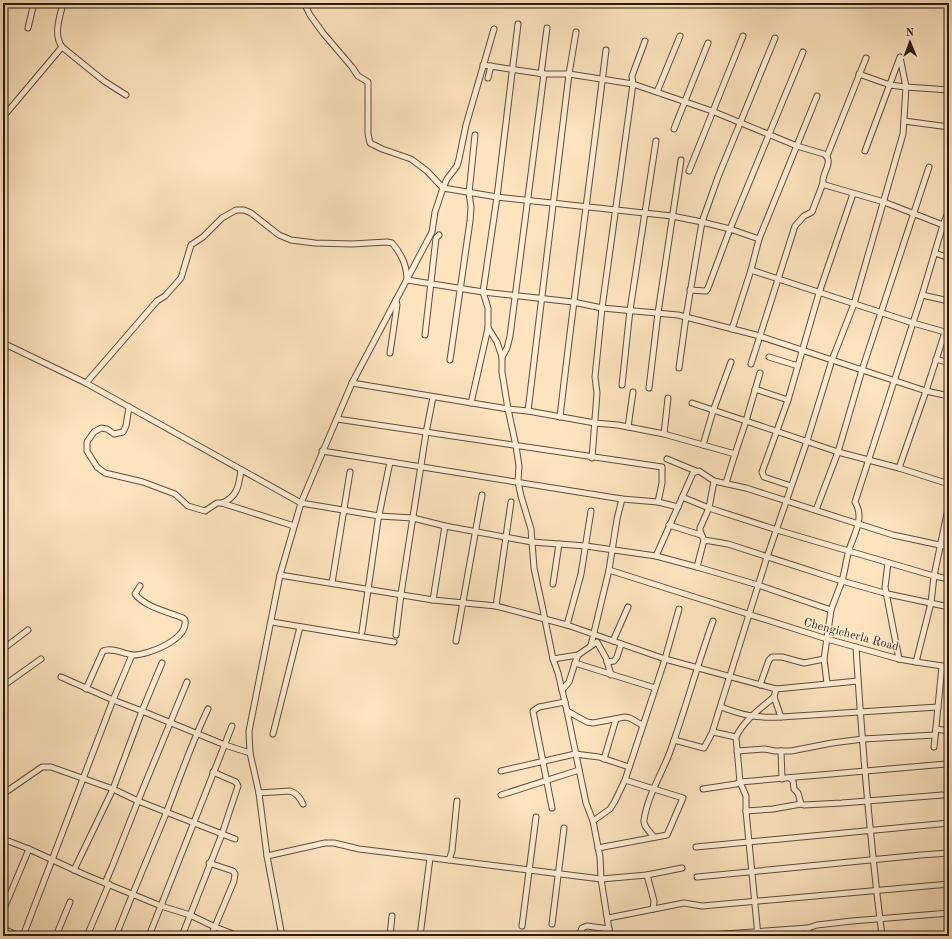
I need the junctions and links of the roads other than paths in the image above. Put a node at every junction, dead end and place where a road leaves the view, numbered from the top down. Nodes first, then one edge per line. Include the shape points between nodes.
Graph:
1 (34, 3) edge
2 (63, 3) edge
3 (304, 3) edge
4 (518, 24) dead end
5 (28, 28) dead end
6 (548, 28) dead end
7 (494, 30) dead end
8 (576, 32) dead end
9 (680, 36) dead end
10 (743, 36) dead end
11 (775, 38) dead end
12 (645, 41) dead end
13 (708, 43) dead end
14 (62, 47) junction
15 (606, 50) dead end
16 (803, 52) dead end
17 (866, 58) dead end
18 (483, 65) junction
19 (491, 66) junction
20 (512, 69) junction
21 (542, 74) junction
22 (569, 74) junction
23 (859, 74) junction
24 (488, 78) dead end
25 (602, 79) junction
26 (633, 84) junction
27 (890, 85) junction
28 (906, 87) junction
29 (949, 90) edge
30 (657, 92) junction
31 (126, 95) dead end
32 (817, 96) dead end
33 (685, 102) junction
34 (712, 111) junction
35 (3, 117) edge
36 (904, 121) junction
37 (740, 123) junction
38 (949, 127) edge
39 (674, 129) dead end
40 (770, 134) junction
41 (475, 135) dead end
42 (656, 141) dead end
43 (797, 146) junction
44 (865, 151) dead end
45 (827, 156) junction
46 (681, 160) dead end
47 (929, 167) dead end
48 (689, 171) dead end
49 (823, 183) junction
50 (443, 188) junction
51 (470, 193) junction
52 (853, 194) junction
53 (497, 197) junction
54 (527, 200) junction
55 (553, 202) junction
56 (884, 202) junction
57 (586, 206) junction
58 (949, 210) edge
59 (616, 211) junction
60 (644, 213) junction
61 (914, 214) junction
62 (672, 216) junction
63 (702, 222) junction
64 (946, 226) edge
65 (730, 229) junction
66 (439, 235) dead end
67 (759, 239) junction
68 (935, 254) junction
69 (949, 258) edge
70 (751, 270) junction
71 (777, 279) junction
72 (407, 280) junction
73 (431, 284) junction
74 (461, 288) junction
75 (690, 290) junction
76 (483, 292) junction
77 (819, 293) junction
78 (515, 295) junction
79 (922, 295) junction
80 (542, 299) junction
81 (396, 300) junction
82 (949, 301) edge
83 (573, 302) junction
84 (854, 304) junction
85 (602, 308) junction
86 (630, 310) junction
87 (658, 313) junction
88 (881, 313) junction
89 (686, 317) junction
90 (913, 323) junction
91 (488, 328) junction
92 (732, 329) junction
93 (947, 332) edge
94 (425, 334) dead end
95 (759, 336) junction
96 (3, 343) edge
97 (803, 350) junction
98 (390, 353) dead end
99 (769, 356) dead end
100 (502, 357) junction
101 (936, 359) junction
102 (450, 360) dead end
103 (832, 360) junction
104 (730, 362) dead end
105 (949, 363) edge
106 (751, 364) dead end
107 (798, 366) junction
108 (679, 368) dead end
109 (862, 370) junction
110 (760, 373) dead end
111 (894, 380) junction
112 (86, 383) junction
113 (352, 383) junction
114 (622, 385) dead end
115 (649, 388) dead end
116 (755, 389) junction
117 (926, 391) junction
118 (633, 392) dead end
119 (949, 396) edge
120 (433, 397) junction
121 (668, 398) dead end
122 (788, 400) junction
123 (471, 403) junction
124 (692, 403) dead end
125 (129, 407) junction
126 (508, 409) junction
127 (528, 411) junction
128 (713, 411) junction
129 (560, 417) junction
130 (337, 419) junction
131 (746, 421) junction
132 (595, 423) junction
133 (628, 427) junction
134 (777, 431) junction
135 (426, 433) junction
136 (664, 434) junction
137 (807, 441) junction
138 (703, 445) junction
139 (516, 446) junction
140 (322, 451) junction
141 (838, 452) junction
142 (735, 454) junction
143 (592, 458) junction
144 (667, 459) dead end
145 (869, 460) junction
146 (390, 462) junction
147 (421, 468) junction
148 (899, 468) junction
149 (241, 470) junction
150 (696, 471) junction
151 (350, 472) dead end
152 (714, 480) junction
153 (518, 482) junction
154 (726, 483) junction
155 (949, 484) edge
156 (791, 486) junction
157 (482, 495) dead end
158 (682, 497) junction
159 (622, 499) junction
160 (786, 501) junction
161 (511, 502) dead end
162 (658, 502) junction
163 (222, 503) junction
164 (301, 503) junction
165 (949, 504) edge
166 (678, 507) junction
167 (709, 508) junction
168 (344, 510) junction
169 (816, 510) junction
170 (590, 512) dead end
171 (379, 516) junction
172 (948, 517) edge
173 (413, 518) junction
174 (859, 524) junction
175 (294, 526) junction
176 (445, 526) junction
177 (669, 526) junction
178 (777, 530) junction
179 (476, 532) junction
180 (505, 537) junction
181 (703, 537) junction
182 (532, 542) junction
183 (559, 544) junction
184 (939, 545) junction
185 (586, 546) junction
186 (949, 547) edge
187 (612, 550) junction
188 (849, 551) junction
189 (656, 556) junction
190 (767, 556) junction
191 (888, 563) junction
192 (697, 567) junction
193 (609, 570) junction
194 (280, 575) junction
195 (934, 576) junction
196 (949, 579) edge
197 (842, 581) junction
198 (332, 583) junction
199 (553, 584) dead end
200 (758, 585) junction
201 (140, 586) dead end
202 (368, 588) junction
203 (401, 594) junction
204 (888, 594) junction
205 (433, 600) junction
206 (463, 603) junction
207 (931, 603) junction
208 (496, 606) junction
209 (628, 607) dead end
210 (949, 607) edge
211 (679, 610) dead end
212 (831, 610) junction
213 (749, 616) junction
214 (545, 618) junction
215 (713, 621) dead end
216 (272, 622) junction
217 (567, 625) junction
218 (300, 627) junction
219 (28, 630) dead end
220 (362, 632) dead end
221 (593, 634) junction
222 (396, 635) dead end
223 (604, 638) junction
224 (827, 640) junction
225 (456, 641) dead end
226 (613, 641) junction
227 (394, 642) dead end
228 (597, 642) junction
229 (620, 644) junction
230 (591, 646) junction
231 (856, 647) junction
232 (3, 649) edge
233 (132, 655) junction
234 (578, 655) junction
235 (41, 659) dead end
236 (553, 659) junction
237 (665, 659) junction
238 (824, 659) junction
239 (899, 659) junction
240 (607, 662) junction
241 (916, 662) junction
242 (162, 663) dead end
243 (575, 663) junction
244 (942, 666) junction
245 (949, 666) edge
246 (697, 668) junction
247 (611, 674) junction
248 (730, 676) junction
249 (61, 678) dead end
250 (858, 681) junction
251 (187, 682) dead end
252 (827, 684) junction
253 (760, 685) junction
254 (3, 686) edge
255 (655, 688) junction
256 (86, 689) junction
257 (776, 689) junction
258 (562, 690) junction
259 (774, 697) junction
260 (112, 700) junction
261 (565, 702) junction
262 (721, 707) junction
263 (938, 707) junction
264 (208, 709) dead end
265 (142, 711) junction
266 (567, 711) junction
267 (860, 712) junction
268 (752, 717) junction
269 (781, 717) junction
270 (616, 719) junction
271 (170, 722) junction
272 (642, 725) junction
273 (232, 726) dead end
274 (936, 729) junction
275 (949, 731) edge
276 (713, 732) junction
277 (196, 733) junction
278 (273, 734) dead end
279 (935, 735) junction
280 (736, 737) junction
281 (863, 739) junction
282 (674, 740) junction
283 (225, 745) junction
284 (934, 747) dead end
285 (738, 751) junction
286 (781, 751) junction
287 (250, 753) junction
288 (575, 754) junction
289 (604, 759) junction
290 (542, 762) junction
291 (946, 764) dead end
292 (629, 768) junction
293 (579, 770) junction
294 (866, 770) junction
295 (501, 771) dead end
296 (214, 772) junction
297 (83, 778) junction
298 (790, 778) junction
299 (782, 779) junction
300 (546, 780) junction
301 (625, 780) junction
302 (740, 782) junction
303 (654, 788) junction
304 (114, 789) junction
305 (703, 789) dead end
306 (258, 793) junction
307 (3, 794) edge
308 (501, 795) dead end
309 (942, 795) dead end
310 (138, 801) junction
311 (457, 801) dead end
312 (866, 801) junction
313 (303, 804) dead end
314 (801, 804) junction
315 (552, 808) dead end
316 (167, 811) junction
317 (746, 811) junction
318 (536, 817) dead end
319 (593, 821) junction
320 (193, 822) junction
321 (949, 823) edge
322 (564, 828) dead end
323 (869, 830) junction
324 (222, 834) junction
325 (654, 837) junction
326 (3, 839) edge
327 (235, 839) dead end
328 (749, 842) junction
329 (696, 847) dead end
330 (598, 848) junction
331 (29, 849) junction
332 (949, 853) edge
333 (267, 856) junction
334 (430, 858) junction
335 (52, 860) junction
336 (449, 860) junction
337 (873, 860) junction
338 (210, 863) junction
339 (682, 868) dead end
340 (74, 870) junction
341 (529, 870) junction
342 (752, 871) junction
343 (559, 874) junction
344 (647, 875) junction
345 (697, 877) dead end
346 (601, 879) junction
347 (107, 884) junction
348 (949, 884) edge
349 (877, 891) junction
350 (132, 894) junction
351 (755, 901) junction
352 (70, 902) dead end
353 (161, 906) junction
354 (653, 909) junction
355 (3, 911) edge
356 (949, 913) edge
357 (190, 915) junction
358 (392, 916) dead end
359 (608, 918) junction
360 (880, 919) junction
361 (552, 924) dead end
362 (522, 926) dead end
363 (215, 927) junction
364 (808, 928) junction
365 (3, 929) edge
366 (609, 929) junction
367 (233, 934) dead end
368 (757, 934) edge
369 (19, 936) edge
370 (23, 936) edge
371 (56, 936) edge
372 (87, 936) edge
373 (116, 936) edge
374 (149, 936) edge
375 (182, 936) edge
376 (211, 936) edge
377 (282, 936) edge
378 (390, 936) edge
379 (420, 936) edge
380 (581, 936) edge
381 (610, 936) edge
382 (696, 936) edge
383 (808, 936) edge
384 (882, 936) edge

1 - 5 street
2 - 14 street via 57,31
3 - 50 street via 323,33 358,76 368,82 370,143 411,159
4 - 20 street
6 - 21 street
7 - 18 street
8 - 22 street
9 - 30 street
10 - 34 street
11 - 37 street
12 - 26 street via 632,76
13 - 33 street
14 - 31 street
14 - 35 street
15 - 25 street
16 - 40 street
17 - 23 street
18 - 19 street
18 - 50 street via 457,166
19 - 20 street
19 - 24 street
20 - 21 street
20 - 53 street
21 - 22 street
21 - 54 street
22 - 25 street
22 - 55 street
23 - 27 street
23 - 45 street
25 - 26 street
25 - 57 street
26 - 30 street
26 - 59 street
27 - 28 street
27 - 28 street via 900,57
27 - 44 street
28 - 29 street
28 - 36 street
30 - 33 street
32 - 43 street
33 - 34 street
33 - 39 street
34 - 37 street
34 - 48 street
36 - 38 street
36 - 56 street via 903,134
37 - 40 street
37 - 63 street
40 - 43 street
40 - 65 street
41 - 51 street
42 - 60 street
43 - 45 street
43 - 67 street
45 - 49 street
46 - 62 street
47 - 61 street
49 - 52 street
49 - 71 street via 812,212 795,226
50 - 51 street
50 - 72 street via 432,232
51 - 53 street
51 - 74 street via 470,220
52 - 56 street
52 - 77 street
53 - 54 street
53 - 76 street
54 - 55 street
54 - 78 street
55 - 57 street
55 - 80 street
56 - 61 street
56 - 84 street
57 - 59 street
57 - 83 street
58 - 64 street
59 - 60 street
59 - 85 street
60 - 62 street
60 - 86 street
61 - 64 street
61 - 88 street
62 - 63 street
62 - 87 street
63 - 65 street
63 - 75 street
64 - 68 street
65 - 67 street
65 - 75 street via 708,288 704,291
66 - 73 street via 436,238
67 - 70 street
68 - 69 street
68 - 79 street
70 - 71 street
70 - 92 street
71 - 77 street
71 - 95 street
72 - 73 street
72 - 81 street
72 - 112 street via 403,261 392,243 315,244 291,240 279,235 251,213 236,210 222,218 191,245 181,278 157,301
73 - 74 street
73 - 94 street
74 - 76 street
74 - 102 street
75 - 89 street
76 - 78 street
76 - 91 street via 488,308
77 - 84 street
77 - 97 street
78 - 80 street
78 - 100 street via 510,336
79 - 82 street
79 - 90 street
80 - 83 street
80 - 127 street
81 - 98 street
81 - 113 street
83 - 85 street
83 - 129 street
84 - 88 street
84 - 103 street
85 - 86 street
85 - 132 street via 595,377
86 - 87 street
86 - 114 street
87 - 89 street
87 - 115 street
88 - 90 street
88 - 109 street
89 - 92 street
89 - 108 street
90 - 93 street
90 - 111 street
91 - 100 street via 497,342
91 - 123 street
92 - 95 street
93 - 101 street
95 - 97 street
95 - 106 street
96 - 112 street
97 - 103 street
97 - 107 street
99 - 107 street
100 - 126 street
101 - 105 street
101 - 117 street
103 - 109 street
103 - 137 street
104 - 128 street
107 - 122 street
109 - 111 street
109 - 141 street
110 - 116 street
111 - 117 street
111 - 145 street
112 - 125 street
113 - 120 street
113 - 130 street
116 - 122 street
116 - 131 street
117 - 119 street
117 - 148 street
118 - 133 street
120 - 123 street
120 - 135 street
121 - 136 street
122 - 134 street
123 - 126 street
124 - 128 street
125 - 149 street
125 - 163 street via 123,432 114,434 101,428 94,432 87,442 87,451 97,467 105,473 143,482 175,494 195,509 205,511
126 - 127 street
126 - 139 street
127 - 129 street
128 - 131 street
128 - 138 street
129 - 132 street
130 - 135 street
130 - 140 street
131 - 134 street
131 - 142 street
132 - 133 street
132 - 143 street
133 - 136 street
134 - 137 street
134 - 156 street via 762,474 764,478
135 - 139 street
135 - 147 street
136 - 138 street
137 - 141 street
137 - 156 street
138 - 142 street
139 - 143 street
139 - 153 street
140 - 146 street
140 - 164 street
141 - 145 street
141 - 169 street
142 - 154 street
143 - 162 street via 662,467
144 - 150 street
145 - 148 street
145 - 174 street via 855,502
146 - 147 street
146 - 171 street
147 - 153 street
147 - 173 street
148 - 155 street
149 - 163 street via 236,493 230,500
149 - 164 street
150 - 152 street
150 - 158 street
151 - 168 street
152 - 154 street
152 - 167 street
153 - 159 street
153 - 182 street
154 - 160 street
156 - 160 street
157 - 179 street
158 - 166 street
158 - 167 street
159 - 162 street
159 - 187 street
160 - 169 street
160 - 178 street
161 - 180 street
162 - 166 street
163 - 175 street
164 - 168 street
164 - 175 street
165 - 172 street
166 - 177 street
167 - 178 street
167 - 181 street via 701,524 700,531
168 - 171 street
168 - 198 street
169 - 174 street
170 - 185 street
171 - 173 street
171 - 202 street
172 - 184 street
173 - 176 street
173 - 203 street
174 - 184 street
174 - 188 street
175 - 194 street
176 - 179 street
176 - 205 street
177 - 181 street
177 - 189 street
178 - 188 street
178 - 190 street
179 - 180 street
179 - 206 street
180 - 182 street
180 - 208 street
181 - 190 street
181 - 192 street
182 - 183 street
182 - 214 street via 534,568
183 - 185 street
183 - 199 street
184 - 186 street
184 - 195 street
185 - 187 street
185 - 217 street
187 - 189 street
187 - 193 street
188 - 191 street
188 - 197 street
189 - 192 street
190 - 197 street
190 - 200 street
191 - 195 street
191 - 204 street
192 - 200 street
193 - 213 street, Chengicherla Road
193 - 221 street
194 - 198 street
194 - 216 street
195 - 196 street
195 - 207 street
197 - 204 street
197 - 212 street
198 - 202 street
200 - 212 street
200 - 213 street
201 - 233 street via 135,594 137,596 150,606 183,618 185,624 179,636 172,642 142,654
202 - 203 street
202 - 220 street
203 - 205 street
203 - 222 street
204 - 207 street
204 - 239 street
205 - 206 street
206 - 208 street
206 - 225 street
207 - 210 street
207 - 241 street
208 - 214 street
209 - 226 street
211 - 237 street
212 - 224 street
213 - 224 street, Chengicherla Road
213 - 248 street
214 - 217 street
214 - 236 street
215 - 246 street
216 - 218 street
216 - 287 street via 249,731
217 - 221 street
218 - 227 street
218 - 278 street
219 - 232 street
221 - 223 street
221 - 230 street
223 - 226 street
223 - 228 street
224 - 231 street, Chengicherla Road
224 - 238 street
226 - 229 street
228 - 230 street
228 - 240 street
229 - 237 street
229 - 240 street via 617,657 614,661
230 - 234 street
231 - 239 street, Chengicherla Road
231 - 250 street
233 - 256 street via 103,651
233 - 260 street
234 - 236 street
234 - 243 street
235 - 254 street
236 - 258 street
237 - 246 street
237 - 255 street
238 - 252 street
238 - 253 street via 804,663 782,656 772,657
239 - 241 street, Chengicherla Road
240 - 247 street
241 - 244 street, Chengicherla Road
242 - 265 street
243 - 247 street
243 - 258 street
244 - 245 street, Chengicherla Road
244 - 263 street
246 - 248 street
246 - 282 street
247 - 255 street
248 - 253 street
248 - 262 street
249 - 256 street
250 - 252 street
250 - 267 street
251 - 271 street
252 - 257 street
253 - 257 street
255 - 272 street
256 - 260 street
257 - 259 street
258 - 261 street
259 - 268 street
259 - 269 street
260 - 265 street
260 - 297 street
261 - 266 street
261 - 290 street via 533,710
262 - 268 street
262 - 276 street
263 - 267 street
263 - 274 street
264 - 277 street
265 - 271 street
265 - 304 street
266 - 270 street via 593,724
266 - 288 street
267 - 269 street
267 - 281 street
268 - 269 street
268 - 280 street via 739,730
270 - 272 street via 630,718
270 - 289 street
271 - 277 street
271 - 310 street
272 - 292 street
273 - 283 street
274 - 275 street
274 - 279 street
276 - 280 street
276 - 282 street via 704,748
277 - 283 street
277 - 316 street
279 - 281 street
279 - 284 street
280 - 285 street
281 - 286 street
281 - 294 street
282 - 303 street
283 - 287 street
283 - 296 street
285 - 286 street
285 - 302 street
286 - 299 street
287 - 306 street
288 - 289 street
288 - 290 street
288 - 293 street
289 - 292 street
290 - 295 street
290 - 300 street
291 - 294 street
292 - 301 street
293 - 300 street
293 - 319 street
294 - 298 street
294 - 312 street
296 - 320 street
296 - 324 street via 238,783
297 - 304 street
297 - 307 street via 51,767 42,767
297 - 335 street
298 - 299 street
298 - 314 street
299 - 302 street
300 - 308 street
300 - 315 street
301 - 303 street
301 - 319 street via 610,809
302 - 305 street
302 - 317 street via 746,796
303 - 325 street via 644,819
303 - 325 street via 683,798 668,835
304 - 310 street
304 - 340 street
306 - 313 street via 290,791 294,792
306 - 333 street
309 - 312 street
310 - 316 street
310 - 347 street
311 - 336 street
312 - 314 street via 824,805
312 - 323 street
314 - 317 street
316 - 320 street
316 - 350 street
317 - 328 street
318 - 341 street
319 - 330 street
320 - 324 street
320 - 353 street
321 - 323 street
322 - 343 street
323 - 328 street
323 - 337 street
324 - 327 street
324 - 338 street
325 - 330 street
326 - 331 street
328 - 329 street
328 - 342 street
330 - 346 street
331 - 335 street
331 - 355 street
332 - 337 street
333 - 334 street via 325,843
333 - 377 street
334 - 336 street
334 - 379 street
335 - 340 street
335 - 370 street
336 - 341 street
337 - 342 street
337 - 349 street
338 - 357 street
338 - 363 street via 235,874
339 - 344 street
340 - 347 street
341 - 343 street
341 - 362 street
342 - 345 street
342 - 351 street
343 - 346 street
343 - 361 street
344 - 346 street
344 - 354 street via 654,901
346 - 359 street
347 - 350 street
347 - 372 street
348 - 349 street
349 - 351 street
349 - 360 street
350 - 353 street
350 - 373 street
351 - 354 street via 702,906 684,902
351 - 368 street
352 - 371 street
353 - 357 street
353 - 374 street
354 - 359 street
356 - 360 street
357 - 363 street
357 - 375 street
358 - 378 street
359 - 366 street
360 - 364 street
360 - 384 street
363 - 367 street
363 - 376 street
364 - 368 street
364 - 383 street
365 - 369 street
366 - 380 street via 587,926 582,928
366 - 381 street
368 - 382 street

